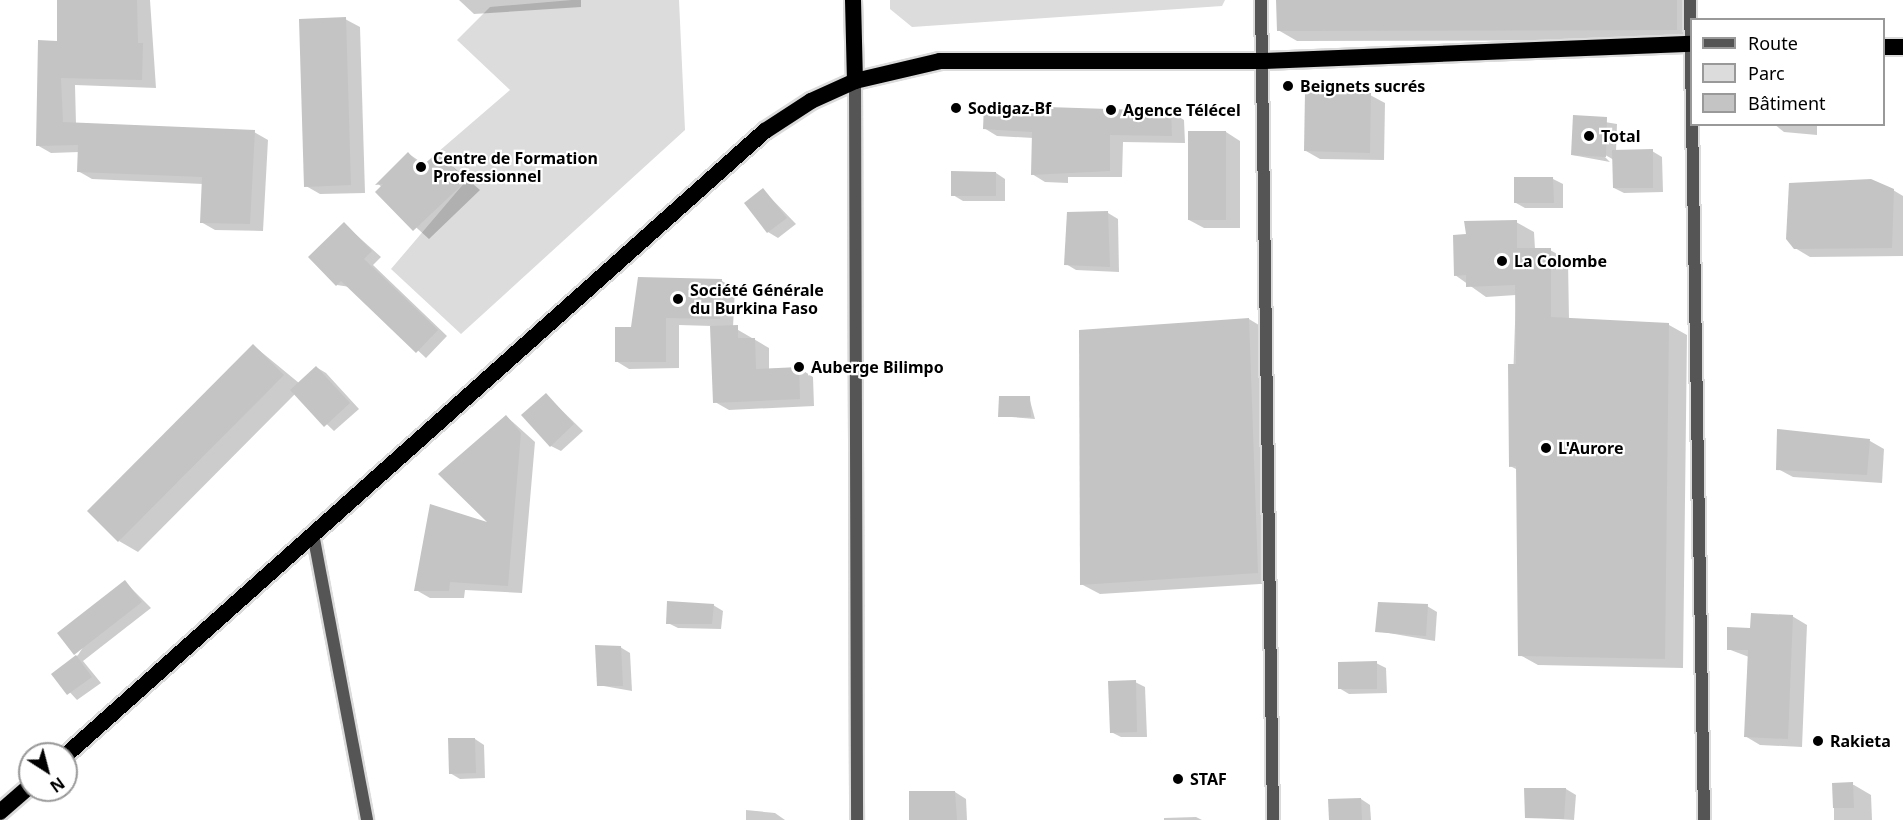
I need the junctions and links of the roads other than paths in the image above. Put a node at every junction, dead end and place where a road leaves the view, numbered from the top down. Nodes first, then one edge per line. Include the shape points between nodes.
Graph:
1 (853, 0) edge
2 (1262, 0) edge
3 (1690, 0) edge
4 (1690, 18) edge
5 (1690, 44) edge
6 (1885, 47) edge
7 (1903, 47) edge
8 (1264, 61) junction
9 (855, 81) junction
10 (1692, 126) edge
11 (314, 539) junction
12 (78, 745) edge
13 (18, 796) edge
14 (0, 812) edge
15 (367, 820) edge
16 (857, 820) edge
17 (1273, 820) edge
18 (1704, 820) edge

1 - 9 highway
2 - 8 street
3 - 4 street
5 - 8 highway
6 - 7 highway
8 - 9 highway via 940,61
8 - 17 street
9 - 11 highway via 811,101 765,132
9 - 16 street
10 - 18 street
11 - 12 highway
11 - 15 street
13 - 14 highway

